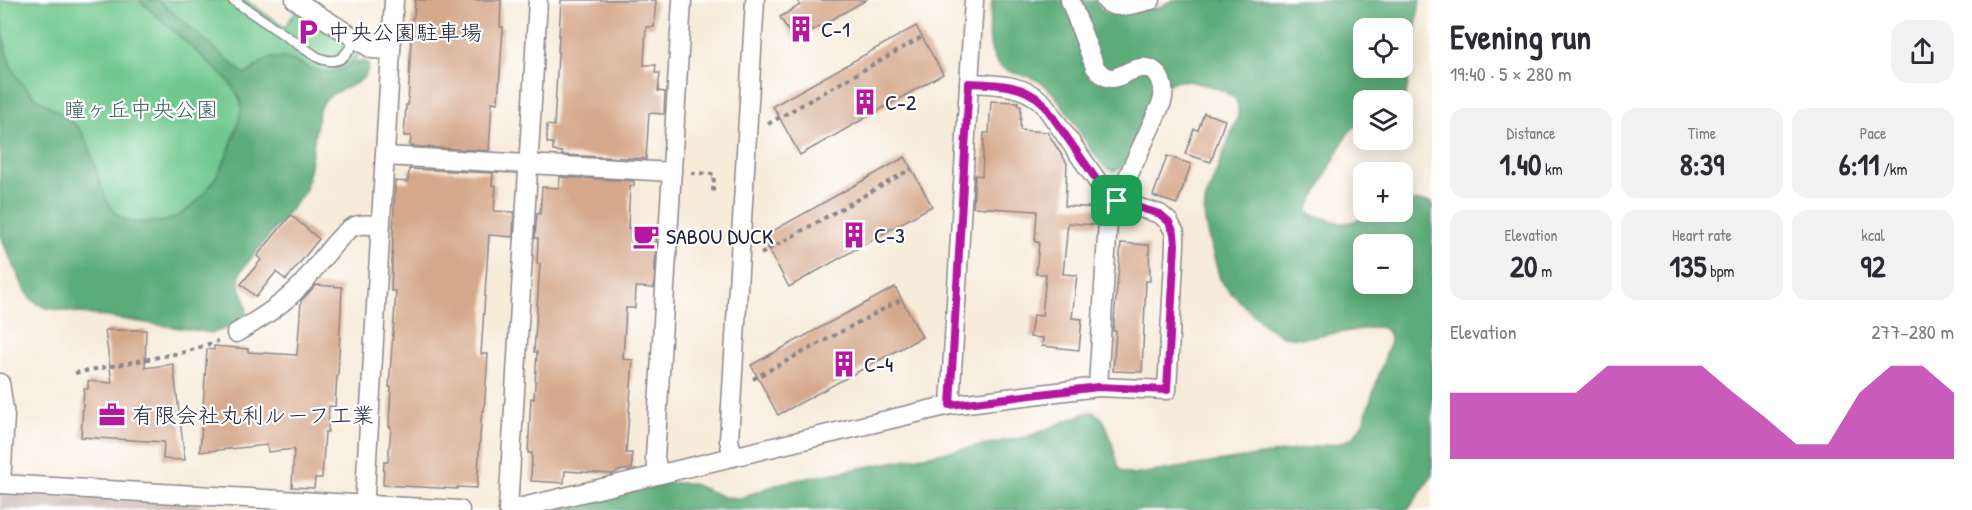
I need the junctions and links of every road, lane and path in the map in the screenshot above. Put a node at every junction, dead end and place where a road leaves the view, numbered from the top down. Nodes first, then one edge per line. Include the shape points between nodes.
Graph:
1 (233, 0) edge
2 (295, 0) edge
3 (394, 0) edge
4 (538, 0) edge
5 (682, 0) edge
6 (755, 0) edge
7 (974, 0) edge
8 (1070, 0) edge
9 (1105, 0) edge
10 (1151, 0) edge
11 (922, 37) dead end
12 (356, 39) junction
13 (391, 50) junction
14 (969, 83) junction
15 (748, 127) junction
16 (385, 156) junction
17 (528, 164) junction
18 (911, 169) dead end
19 (672, 172) junction
20 (700, 174) dead end
21 (713, 192) dead end
22 (1117, 201) junction
23 (381, 226) junction
24 (740, 257) junction
25 (902, 299) dead end
26 (236, 333) joint
27 (75, 373) dead end
28 (733, 382) junction
29 (0, 383) edge
30 (1098, 387) junction
31 (950, 405) junction
32 (733, 456) junction
33 (659, 474) junction
34 (1, 484) edge
35 (221, 503) edge
36 (364, 507) edge
37 (460, 510) edge
38 (509, 510) edge

1 - 12 lane via 327,62 338,61 347,54
2 - 12 street
3 - 13 street
4 - 17 street
5 - 19 street
6 - 15 street
7 - 14 street
8 - 22 street via 1099,73 1113,78 1148,68 1163,84 1162,102
9 - 10 street via 1116,7
11 - 15 path via 761,128
12 - 13 street via 372,49
13 - 16 street
14 - 22 street via 994,84 1033,94 1105,192
14 - 31 street
15 - 24 street
16 - 17 street
16 - 23 street
17 - 19 street
17 - 38 street
18 - 24 path via 754,258
19 - 33 street via 655,458
20 - 21 path via 714,174
22 - 30 street via 1108,220
22 - 30 street via 1160,214 1174,233 1167,390
23 - 26 street via 352,227 301,285 259,320
23 - 36 street
24 - 28 street
25 - 28 path via 746,383
26 - 27 path via 185,352
28 - 32 street via 729,440
29 - 34 street via 5,416
30 - 31 street
31 - 32 street
32 - 33 street
33 - 38 street
34 - 35 street
35 - 36 street
36 - 37 street

